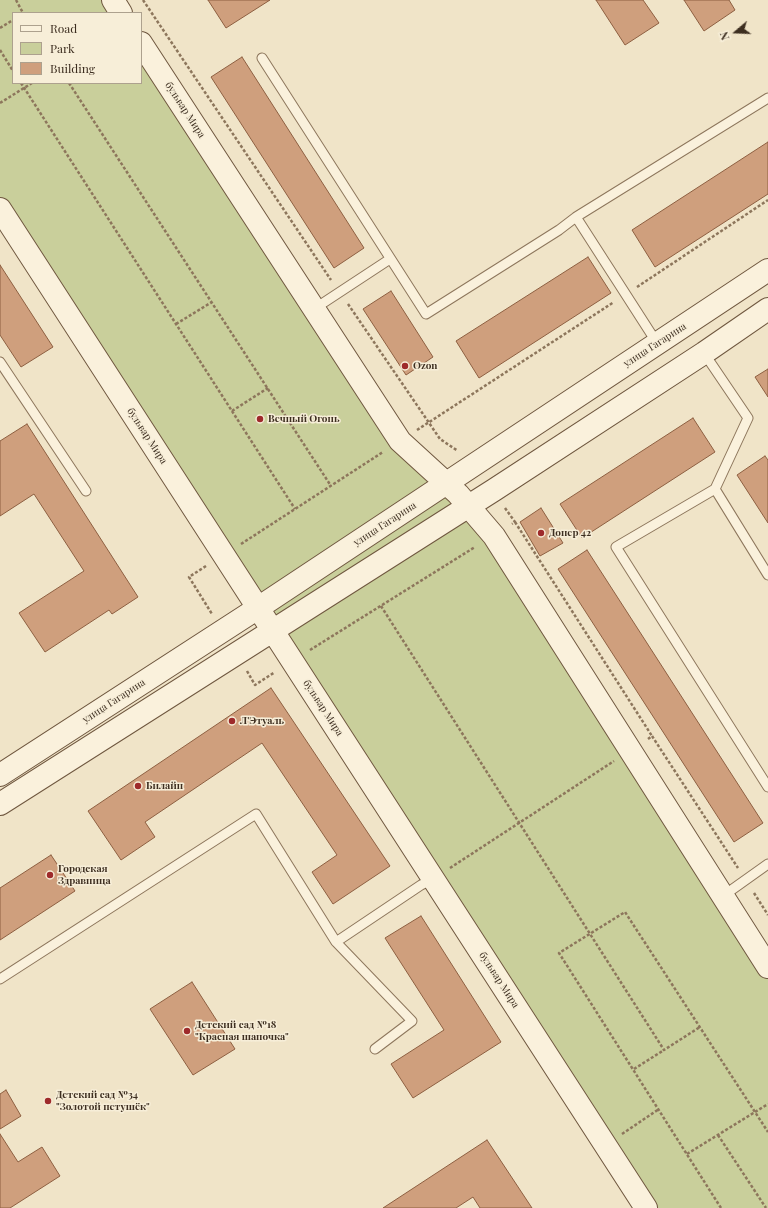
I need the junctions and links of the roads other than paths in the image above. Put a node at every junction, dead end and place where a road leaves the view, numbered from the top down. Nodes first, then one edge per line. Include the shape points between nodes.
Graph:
1 (113, 0) edge
2 (120, 12) edge
3 (142, 45) edge
4 (262, 58) dead end
5 (768, 98) edge
6 (0, 209) edge
7 (576, 217) junction
8 (390, 259) junction
9 (768, 270) edge
10 (314, 309) junction
11 (768, 309) edge
12 (657, 344) junction
13 (704, 353) junction
14 (0, 362) edge
15 (446, 483) junction
16 (715, 489) junction
17 (86, 491) dead end
18 (469, 505) junction
19 (768, 576) edge
20 (258, 608) junction
21 (273, 631) junction
22 (0, 775) edge
23 (768, 787) edge
24 (0, 804) edge
25 (768, 864) edge
26 (433, 879) junction
27 (723, 896) junction
28 (336, 942) junction
29 (768, 967) edge
30 (0, 979) edge
31 (375, 1049) dead end
32 (646, 1208) edge

1 - 2 street
3 - 10 street, бульвар Мира
4 - 8 lane
5 - 7 lane
6 - 20 street, бульвар Мира
7 - 8 lane via 426,314
7 - 12 lane
8 - 10 lane
9 - 12 street, улица Гагарина
10 - 15 street, бульвар Мира via 400,441
11 - 13 street
12 - 15 street, улица Гагарина
13 - 16 lane via 748,418
13 - 18 street
14 - 17 lane
15 - 18 street, бульвар Мира
15 - 20 street, улица Гагарина
16 - 19 lane
16 - 23 lane via 616,547
18 - 21 street
18 - 27 street, бульвар Мира via 494,536
20 - 21 street, бульвар Мира
20 - 22 street, улица Гагарина
21 - 24 street
21 - 26 street, бульвар Мира
25 - 27 lane
26 - 28 lane via 420,885
26 - 32 street, бульвар Мира
27 - 29 street, бульвар Мира
28 - 30 lane via 256,814
28 - 31 lane via 412,1021

